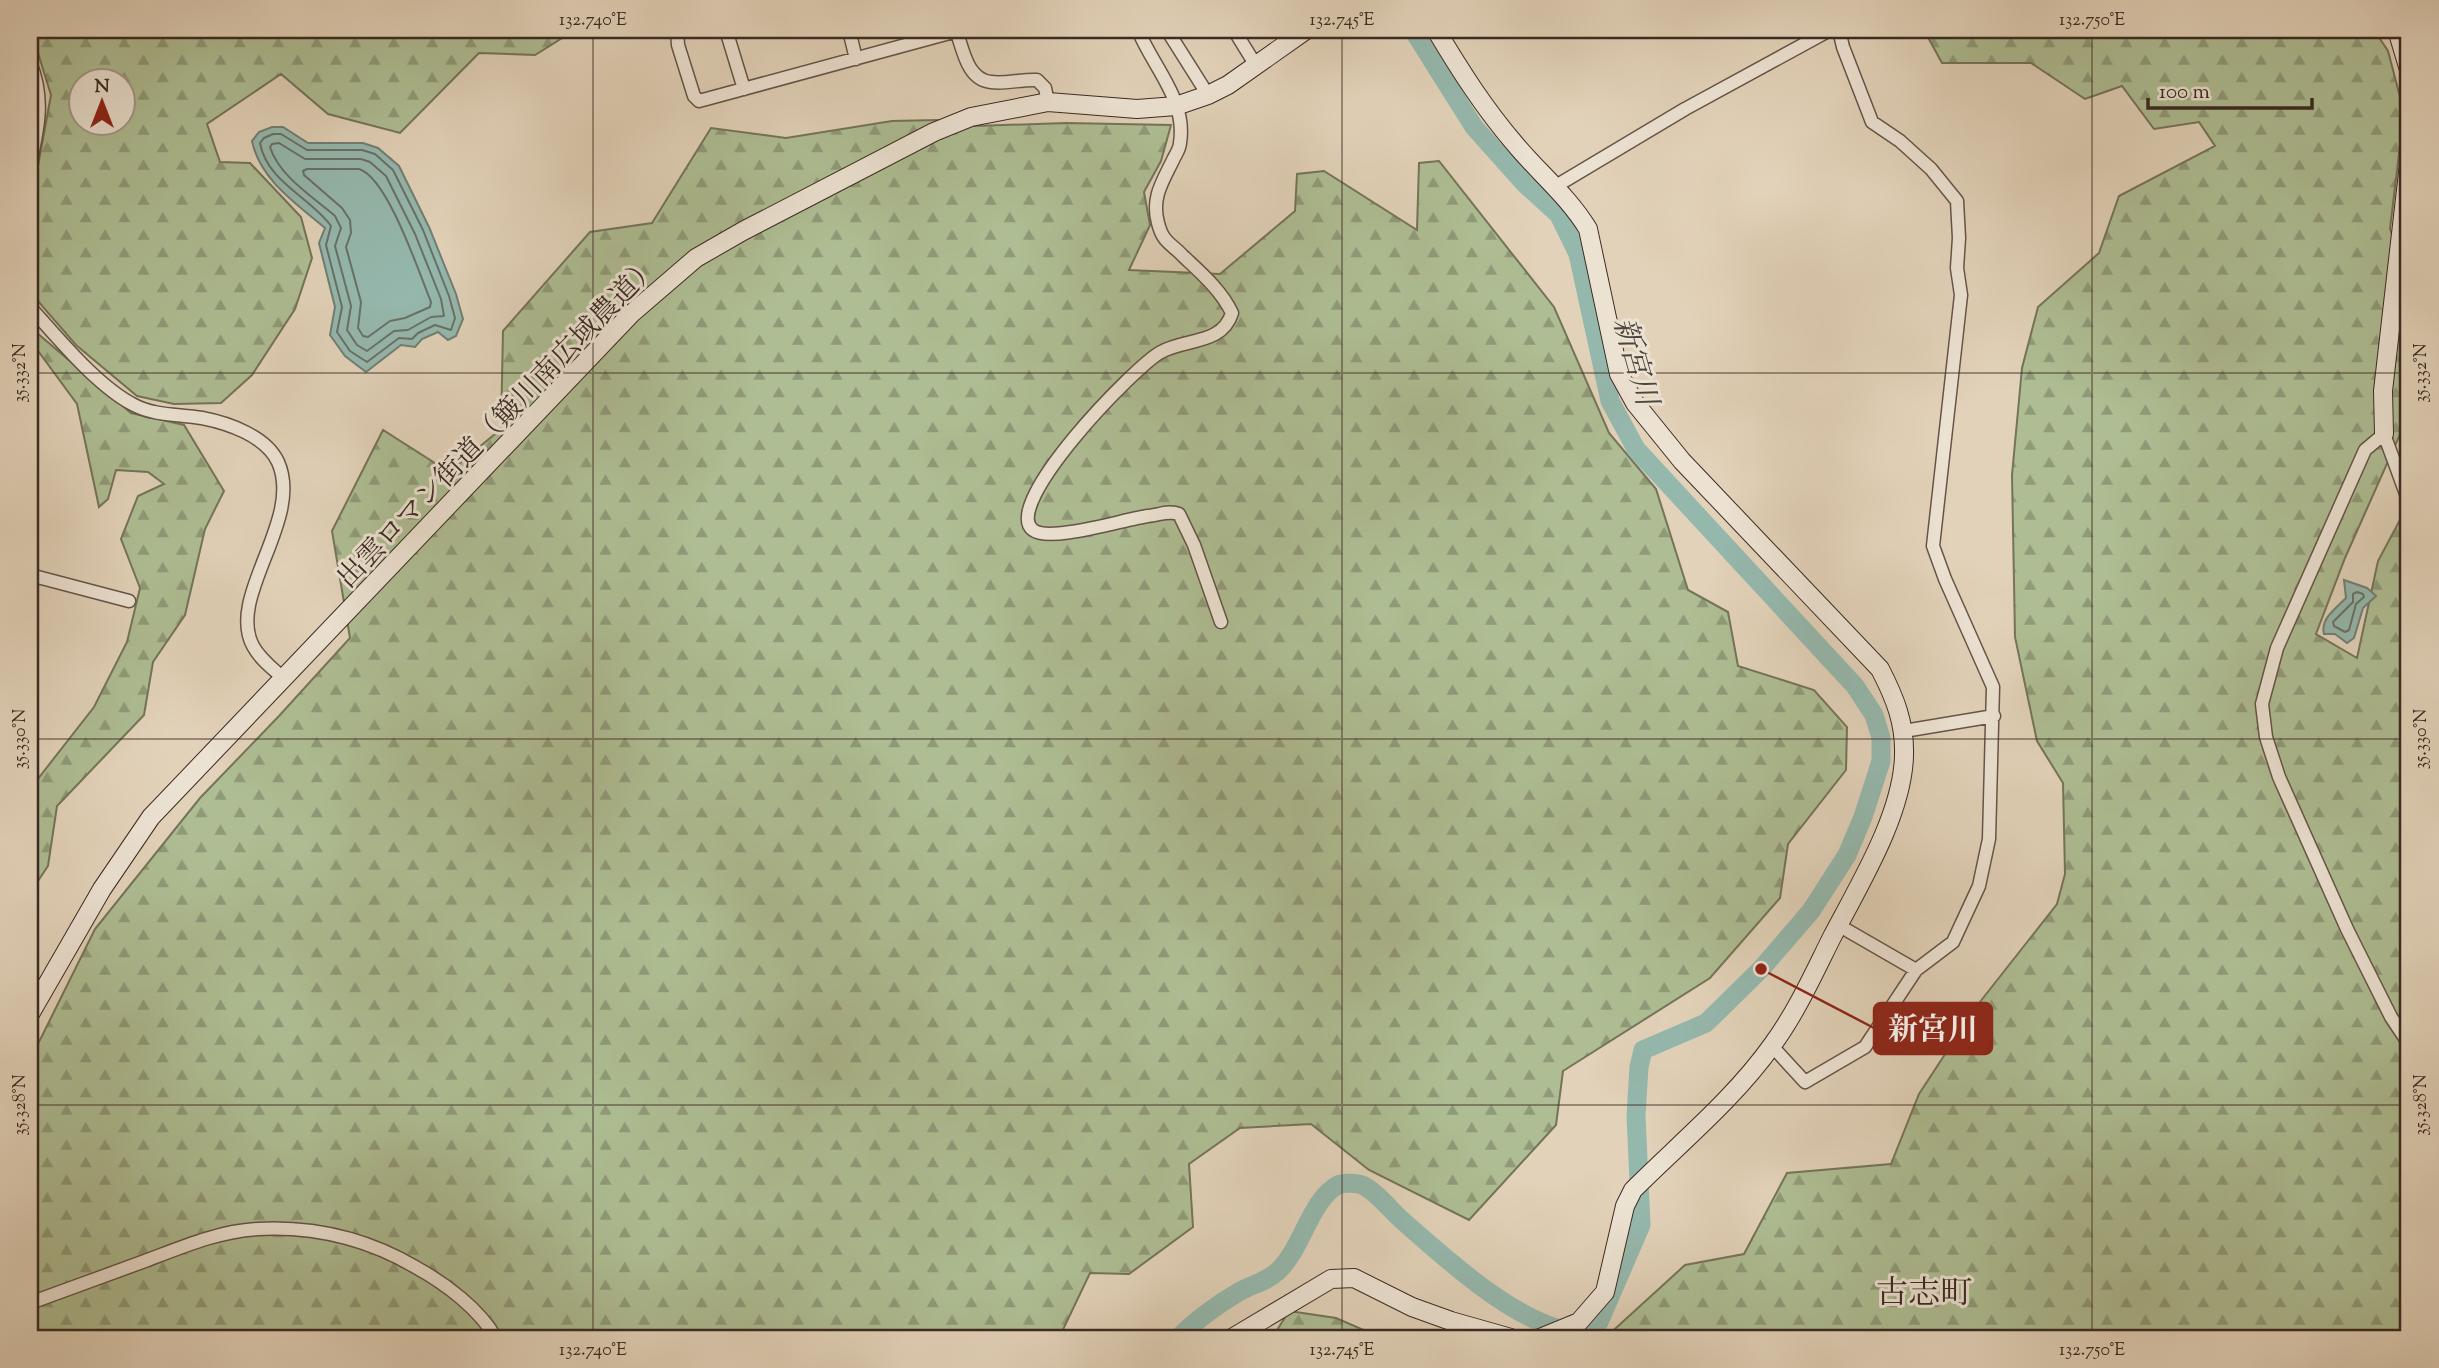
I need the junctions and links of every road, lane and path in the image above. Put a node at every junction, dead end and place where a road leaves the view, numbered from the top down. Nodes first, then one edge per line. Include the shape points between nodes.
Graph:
1 (677, 30) edge
2 (726, 30) edge
3 (849, 30) edge
4 (957, 30) edge
5 (1138, 30) edge
6 (1167, 30) edge
7 (1234, 30) edge
8 (1436, 30) edge
9 (1830, 30) edge
10 (1839, 30) edge
11 (2397, 30) edge
12 (1302, 31) edge
13 (856, 59) junction
14 (30, 62) edge
15 (1255, 64) junction
16 (2409, 70) edge
17 (744, 89) junction
18 (1208, 95) junction
19 (1048, 102) junction
20 (1176, 106) junction
21 (2409, 164) edge
22 (30, 165) edge
23 (1556, 186) junction
24 (30, 307) edge
25 (2384, 434) junction
26 (2409, 502) edge
27 (30, 575) edge
28 (129, 601) dead end
29 (1221, 622) dead end
30 (282, 677) junction
31 (1994, 716) junction
32 (1904, 731) junction
33 (1838, 925) junction
34 (1916, 970) junction
35 (30, 1014) edge
36 (2409, 1044) edge
37 (1772, 1046) junction
38 (30, 1303) edge
39 (496, 1338) edge
40 (1232, 1338) edge
41 (1511, 1338) edge
42 (1540, 1338) edge

1 - 17 street via 699,101
2 - 17 street
3 - 13 street
4 - 13 street
4 - 19 street via 970,71 978,78 990,82 1037,80 1045,88
5 - 20 street via 1171,88
6 - 18 street
7 - 15 street
8 - 23 street via 1477,98
9 - 23 street
10 - 31 street via 1872,122 1931,169 1957,201 1961,295 1933,546 1993,687
11 - 16 street
12 - 15 street, 出雲ロマン街道（簸川南広域農道）
13 - 17 street
14 - 22 street via 39,88 38,127
15 - 18 street, 出雲ロマン街道（簸川南広域農道）
18 - 20 street, 出雲ロマン街道（簸川南広域農道）
19 - 20 street, 出雲ロマン街道（簸川南広域農道） via 1137,110
19 - 30 street, 出雲ロマン街道（簸川南広域農道） via 971,117 934,132 696,258 631,314
20 - 29 street via 1180,145 1157,189 1158,226 1165,242 1224,297 1231,313 1228,323 1208,338 1161,352 1137,372 1065,448 1027,515 1033,530 1045,534 1180,514
21 - 25 street via 2383,391
23 - 32 street via 1588,229 1619,374 1635,403 1682,461 1880,669 1897,702
24 - 30 street via 109,387 133,405 224,424 255,438 277,460 283,477 282,502 247,612 252,644
25 - 26 street
25 - 36 street via 2365,450 2277,648 2262,704 2266,737 2279,777 2347,929
27 - 28 street
30 - 35 street, 出雲ロマン街道（簸川南広域農道） via 151,817 102,889
31 - 32 street
31 - 34 street via 1989,839 1979,886 1953,942
32 - 33 street via 1900,788 1888,824
33 - 34 street
33 - 37 street
34 - 37 street via 1865,1047 1805,1082
37 - 42 street via 1633,1190 1605,1292 1579,1322
38 - 39 street via 205,1239 257,1229 303,1230 347,1237 389,1251 463,1301
40 - 41 street via 1331,1279 1354,1278 1412,1307

